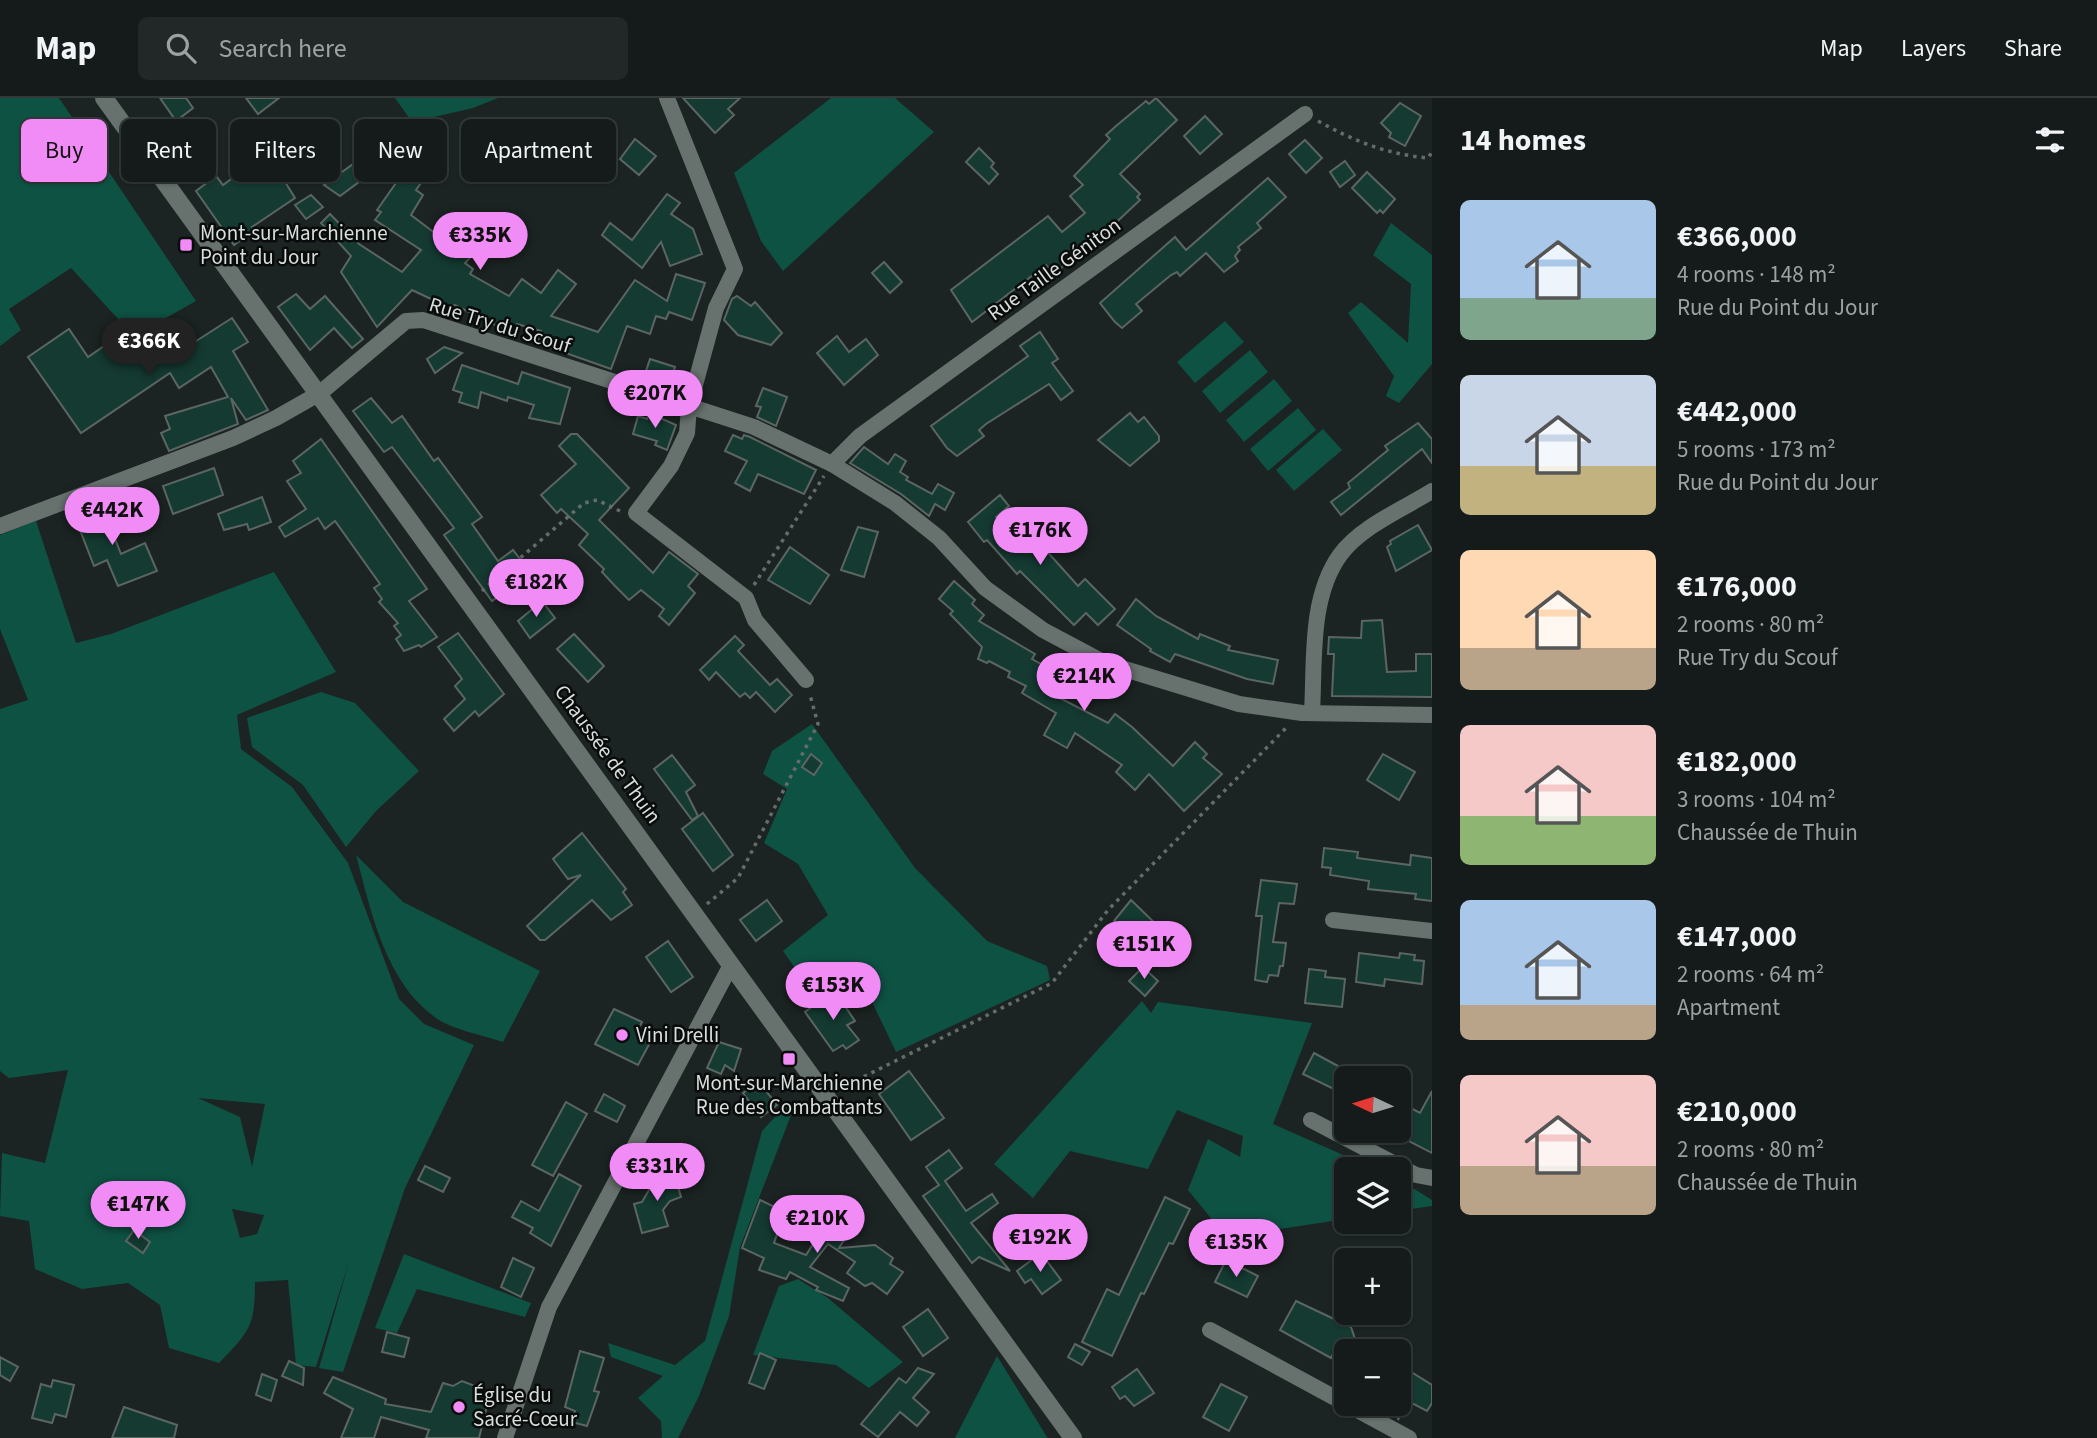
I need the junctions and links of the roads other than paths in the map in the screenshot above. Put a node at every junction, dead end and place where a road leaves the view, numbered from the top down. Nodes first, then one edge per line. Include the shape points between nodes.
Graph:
1 (104, 98) edge
2 (667, 98) edge
3 (1305, 114) road end
4 (320, 393) junction
5 (689, 407) junction
6 (832, 464) junction
7 (1432, 491) edge
8 (0, 526) edge
9 (806, 680) road end
10 (1307, 713) junction
11 (1432, 715) edge
12 (1333, 920) dead end
13 (1432, 931) edge
14 (731, 965) junction
15 (1311, 1120) dead end
16 (1432, 1178) edge
17 (1210, 1330) dead end
18 (505, 1438) edge
19 (1073, 1438) edge
20 (1409, 1438) edge

1 - 4 main road, Chaussée de Thuin
2 - 5 street via 735,269 716,308
3 - 6 street, Rue Taille Géniton via 860,436
4 - 5 street, Rue Try du Scouf via 406,321 423,320
4 - 8 street, Rue Try du Scouf via 233,438
4 - 14 main road, Chaussée de Thuin
5 - 6 street, Rue Try du Scouf via 754,427
5 - 9 street via 687,433 671,466 636,513 746,598 755,620
6 - 10 street, Rue Try du Scouf via 895,503 939,538 985,588 1043,630 1105,663 1239,704
7 - 10 street via 1364,533 1340,555 1320,599
10 - 11 street, Rue Try du Scouf
12 - 13 street
14 - 18 street via 549,1307
14 - 19 main road, Chaussée de Thuin
15 - 16 street via 1398,1167
17 - 20 street

